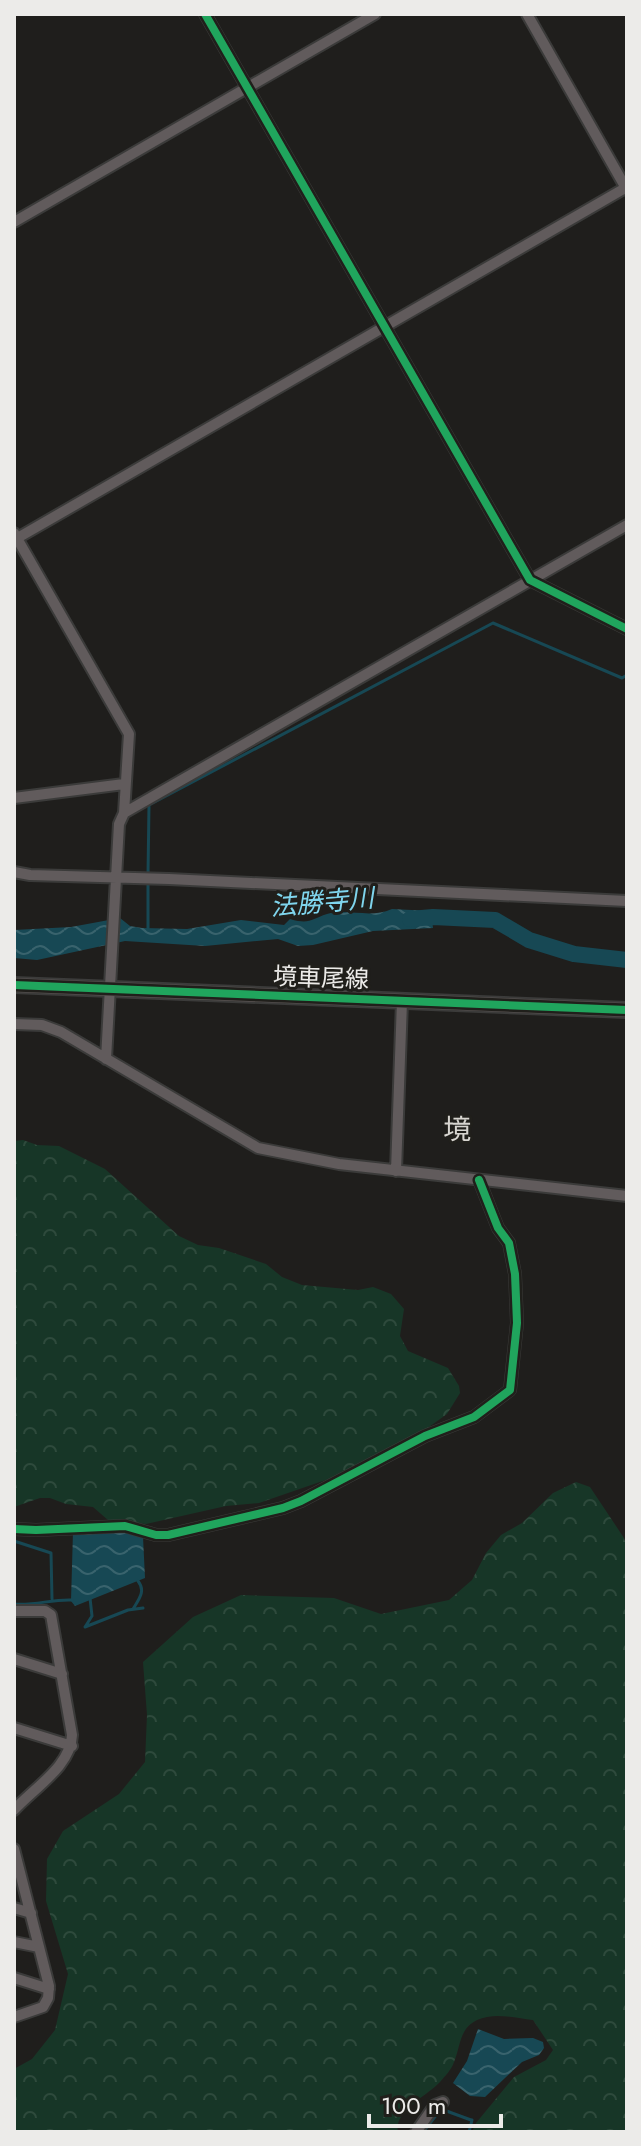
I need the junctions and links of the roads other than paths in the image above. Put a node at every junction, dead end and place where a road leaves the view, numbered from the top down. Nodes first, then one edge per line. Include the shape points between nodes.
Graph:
1 (205, 14) edge
2 (375, 14) edge
3 (527, 14) edge
4 (247, 88) junction
5 (627, 188) edge
6 (14, 222) edge
7 (385, 326) junction
8 (627, 525) edge
9 (15, 537) edge
10 (530, 580) junction
11 (627, 629) edge
12 (124, 784) junction
13 (14, 798) edge
14 (124, 813) junction
15 (14, 872) edge
16 (117, 882) junction
17 (627, 901) edge
18 (14, 985) edge
19 (110, 990) junction
20 (402, 1001) junction
21 (627, 1010) edge
22 (14, 1024) edge
23 (106, 1059) junction
24 (396, 1171) junction
25 (479, 1180) junction
26 (627, 1196) edge
27 (14, 1529) edge
28 (14, 1611) edge
29 (14, 1659) edge
30 (62, 1674) junction
31 (14, 1728) edge
32 (72, 1746) junction
33 (17, 1803) edge
34 (14, 1849) edge
35 (17, 1870) edge
36 (14, 1908) edge
37 (31, 1913) junction
38 (14, 1942) edge
39 (39, 1947) junction
40 (14, 1978) edge
41 (49, 1989) junction
42 (17, 2013) edge
43 (443, 2102) dead end
44 (416, 2132) edge

1 - 4 street
2 - 4 street
3 - 5 street
4 - 6 street
4 - 7 street
5 - 7 street
7 - 9 street
7 - 10 street
8 - 10 street
9 - 12 street via 129,734
10 - 11 street
10 - 14 street
12 - 13 street
12 - 14 street
14 - 16 street
15 - 16 street
16 - 17 street
16 - 19 street
18 - 19 main road, 境車尾線
19 - 20 main road, 境車尾線
19 - 23 street
20 - 21 main road, 境車尾線
20 - 24 street
22 - 23 street via 61,1032
23 - 24 street via 258,1148
24 - 25 street
25 - 26 street
25 - 27 street via 509,1243 517,1298 510,1390 487,1409 301,1501 256,1515 168,1535 125,1526
28 - 30 street via 48,1612
29 - 30 street
30 - 32 street
31 - 32 street
32 - 33 street via 49,1777
34 - 35 street
35 - 37 street
36 - 37 street
37 - 39 street
38 - 39 street
39 - 41 street
40 - 41 street
41 - 42 street via 43,2007
43 - 44 street

